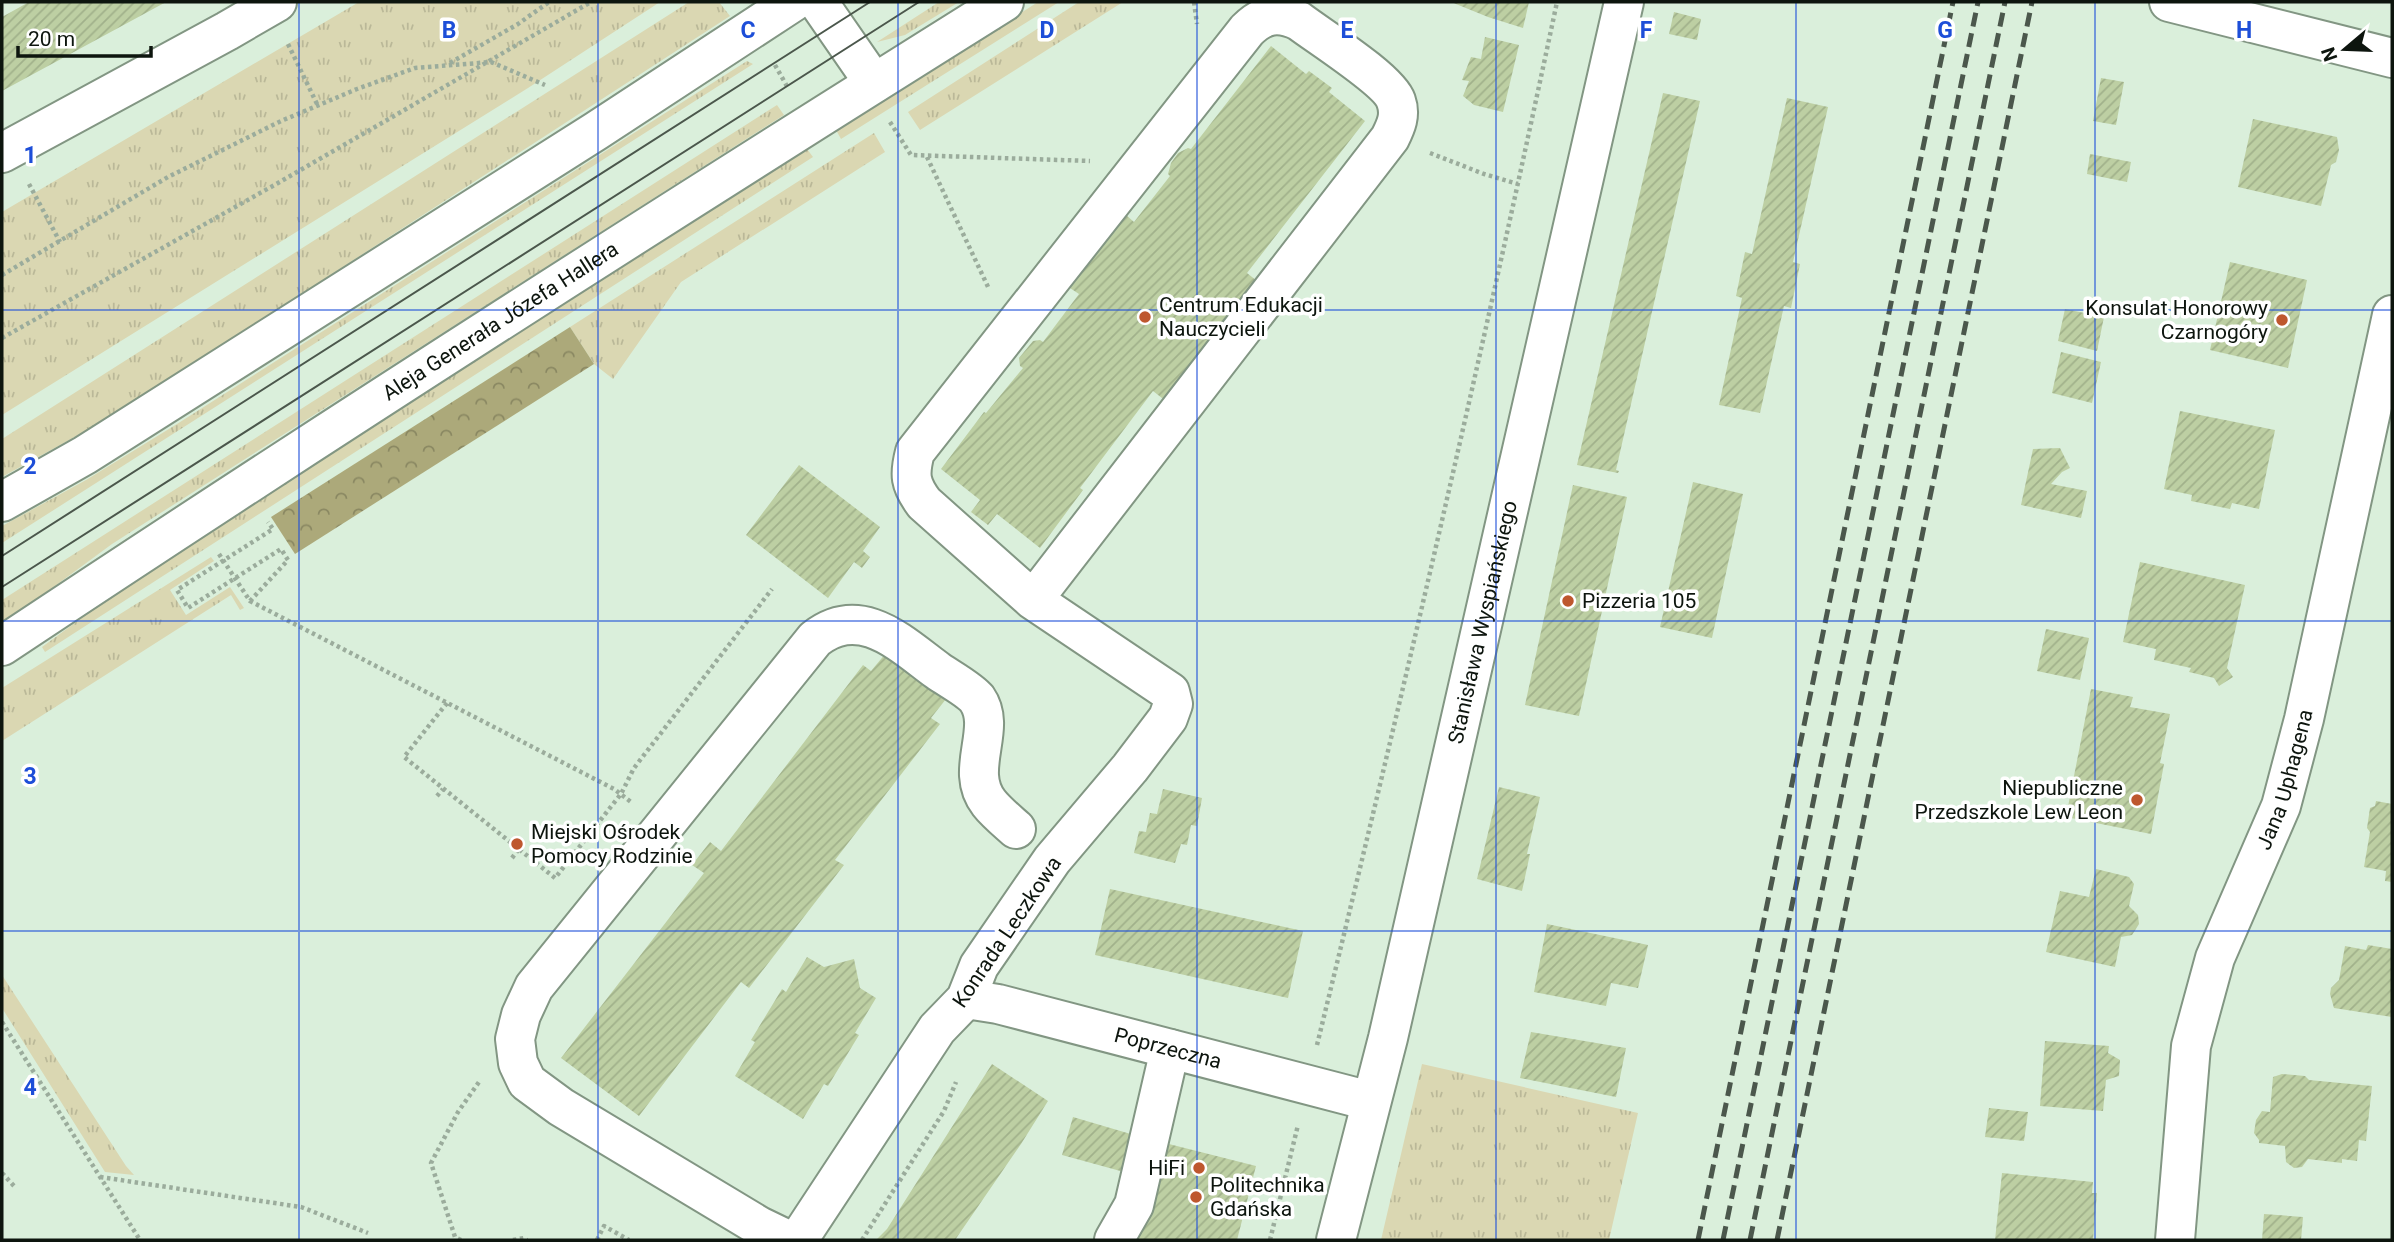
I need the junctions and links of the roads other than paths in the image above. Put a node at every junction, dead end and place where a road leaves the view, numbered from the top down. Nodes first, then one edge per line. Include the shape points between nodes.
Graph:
1 (793, 2) edge
2 (818, 2) edge
3 (1004, 2) edge
4 (1624, 2) edge
5 (2169, 2) edge
6 (274, 4) edge
7 (2392, 58) edge
8 (874, 83) junction
9 (6, 150) edge
10 (2392, 315) edge
11 (2, 502) edge
12 (1033, 600) junction
13 (2, 646) edge
14 (1016, 829) dead end
15 (966, 999) junction
16 (1170, 1049) junction
17 (1370, 1101) junction
18 (788, 1240) edge
19 (798, 1240) edge
20 (1114, 1240) edge
21 (1336, 1240) edge
22 (2175, 1240) edge

1 - 11 street via 97,447
2 - 8 street
3 - 8 street, Aleja Generała Józefa Hallera
4 - 17 street, Stanisława Wyspiańskiego
5 - 7 street
6 - 9 street
8 - 13 street, Aleja Generała Józefa Hallera via 250,481
10 - 22 street, Jana Uphagena via 2281,806 2216,958 2192,1045
12 - 12 street via 1391,138 1397,110 1385,84 1286,15 1271,14 1247,30 915,452 910,470 924,503
12 - 15 street, Konrada Leczkowa via 1170,692 1173,704 1168,718 1130,768 1052,860 979,966
14 - 18 street via 988,802 979,782 984,718 976,699 880,629 856,624 825,632 534,987 515,1039 518,1063 527,1082 561,1107
15 - 16 street, Poprzeczna
15 - 19 street, Konrada Leczkowa via 937,1029
16 - 17 street, Poprzeczna
16 - 20 street via 1134,1205
17 - 21 street, Stanisława Wyspiańskiego

